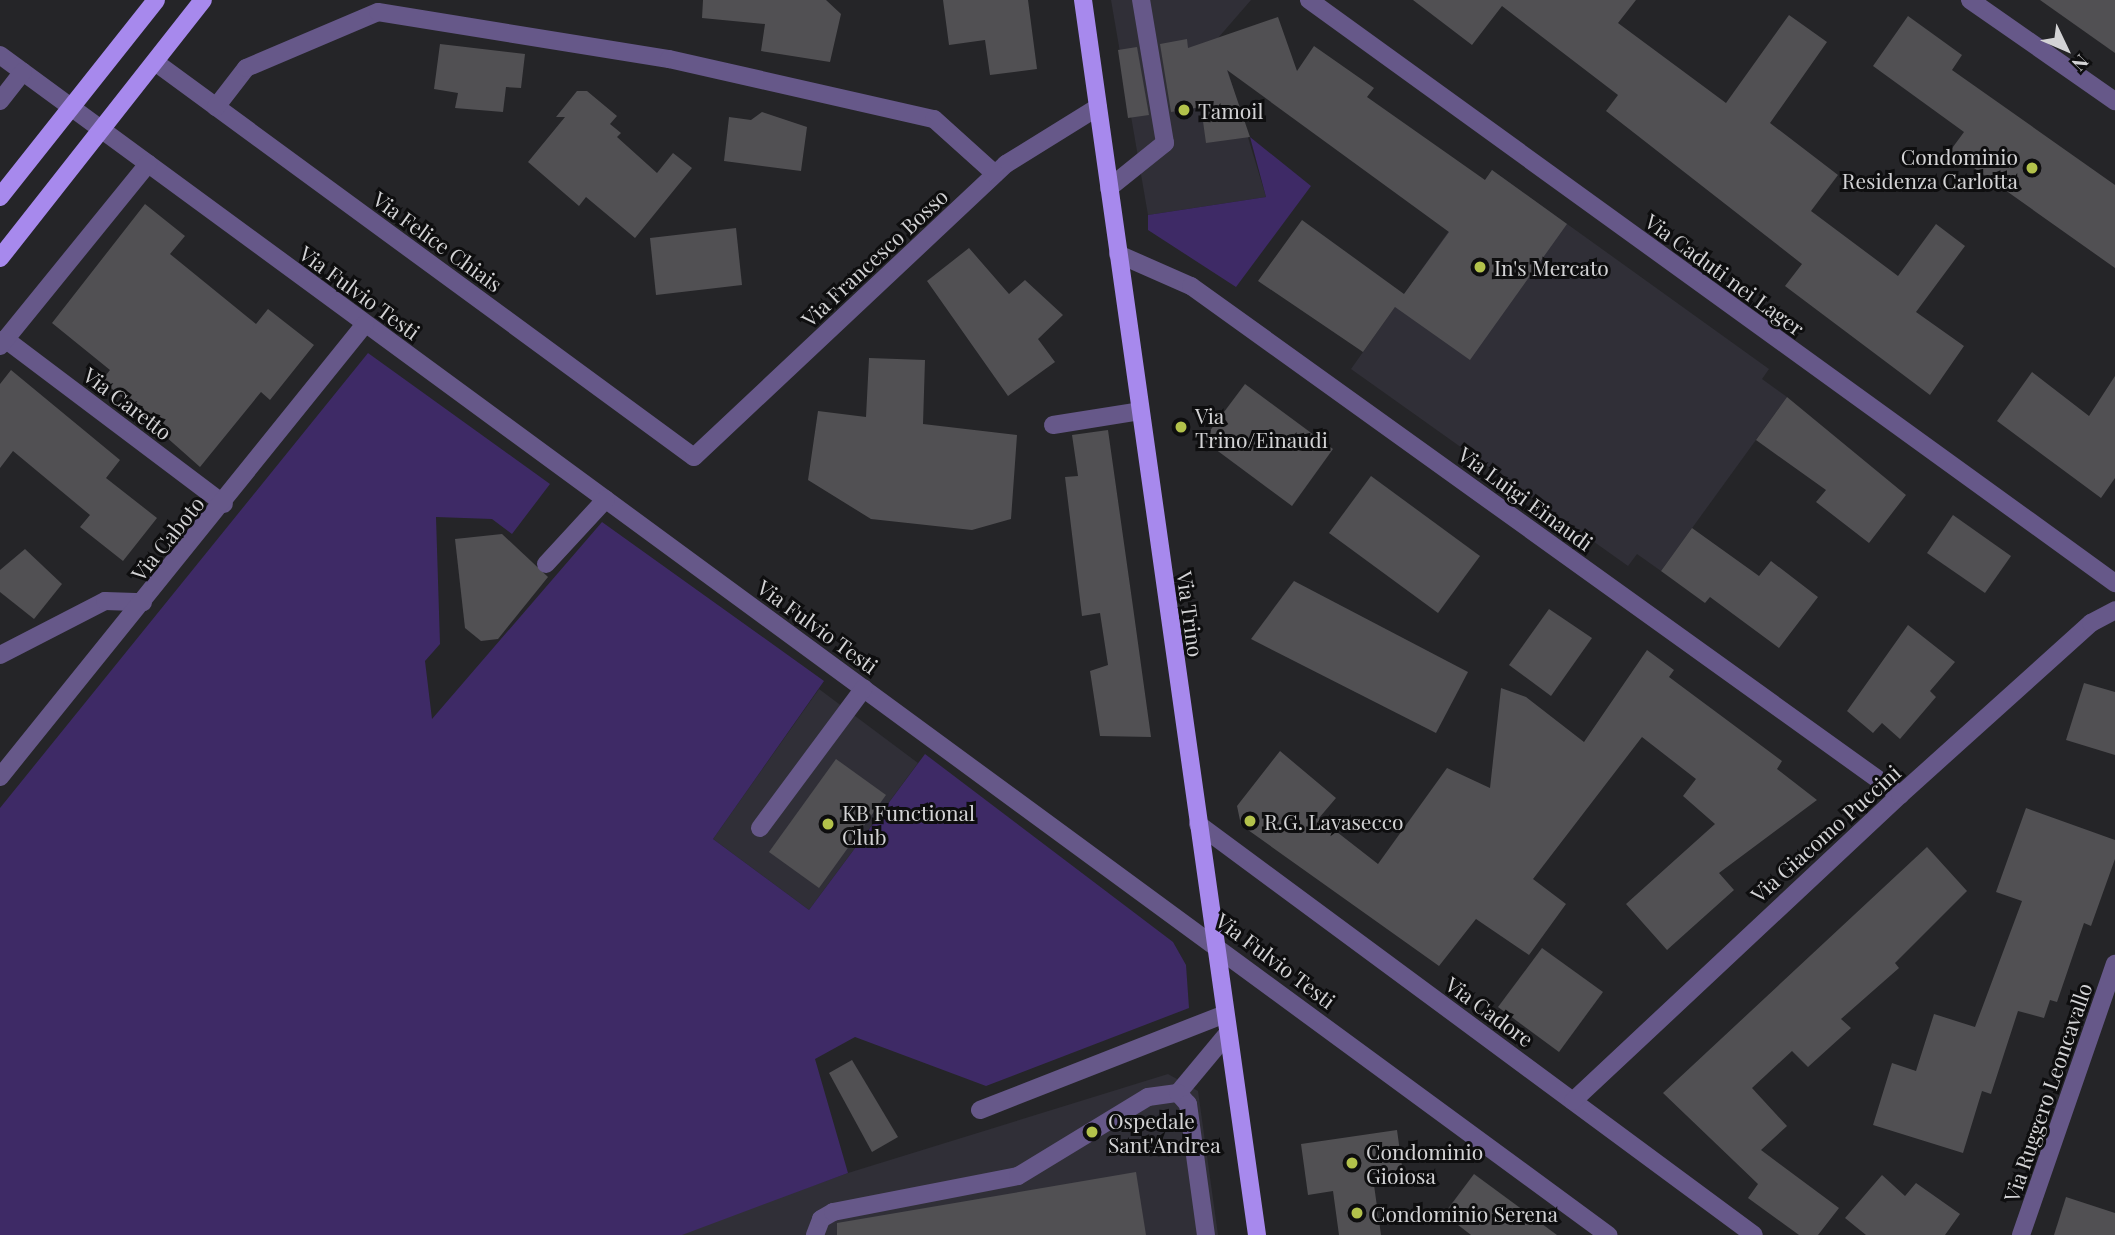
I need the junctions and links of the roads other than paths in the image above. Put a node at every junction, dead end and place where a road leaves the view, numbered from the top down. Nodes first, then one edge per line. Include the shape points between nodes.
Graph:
1 (156, 0) edge
2 (203, 0) edge
3 (1083, 0) edge
4 (1141, 0) edge
5 (1309, 0) edge
6 (1970, 0) edge
7 (0, 55) edge
8 (155, 62) junction
9 (23, 72) junction
10 (0, 101) edge
11 (2115, 101) edge
12 (71, 107) junction
13 (216, 107) junction
14 (1098, 107) junction
15 (102, 130) junction
16 (148, 164) junction
17 (995, 174) junction
18 (1109, 188) junction
19 (0, 197) edge
20 (1118, 254) junction
21 (0, 258) edge
22 (365, 324) junction
23 (3, 342) edge
24 (1140, 411) junction
25 (1053, 425) dead end
26 (694, 457) joint
27 (606, 499) junction
28 (224, 504) junction
29 (546, 564) dead end
30 (2115, 583) edge
31 (144, 602) junction
32 (2115, 610) edge
33 (0, 655) edge
34 (864, 688) junction
35 (0, 777) edge
36 (1900, 795) junction
37 (1198, 824) junction
38 (760, 828) dead end
39 (1215, 944) junction
40 (2115, 964) edge
41 (1225, 1014) junction
42 (1228, 1033) junction
43 (1178, 1093) junction
44 (1573, 1101) junction
45 (980, 1110) dead end
46 (815, 1235) edge
47 (1206, 1235) edge
48 (1257, 1235) edge
49 (1608, 1235) edge
50 (1754, 1235) edge
51 (2021, 1235) edge

1 - 12 main road
2 - 8 main road
3 - 14 main road, Via Trino
4 - 18 street via 1165,143
5 - 30 street, Via Caduti nei Lager
6 - 11 street
7 - 9 street, Via Fulvio Testi
8 - 13 street, Via Felice Chiais
8 - 15 main road
9 - 10 street
9 - 12 street, Via Fulvio Testi
12 - 15 street, Via Fulvio Testi
12 - 19 main road
13 - 17 street via 246,68 378,12 391,13 669,60 934,119
13 - 26 street, Via Felice Chiais
14 - 17 street, Via Francesco Bosso
14 - 18 main road, Via Trino
15 - 16 street, Via Fulvio Testi
15 - 21 main road
16 - 22 street, Via Fulvio Testi
16 - 23 street
17 - 26 street, Via Francesco Bosso
18 - 20 main road, Via Trino
20 - 24 main road, Via Trino
20 - 36 street, Via Luigi Einaudi via 1191,286
22 - 27 street, Via Fulvio Testi
22 - 28 street, Via Caboto
23 - 28 street, Via Caretto
24 - 25 street
24 - 37 main road, Via Trino
27 - 29 street
27 - 34 street, Via Fulvio Testi
28 - 31 street, Via Caboto
31 - 33 street via 105,601
31 - 35 street, Via Caboto
32 - 36 street, Via Giacomo Puccini via 2091,623
34 - 38 street
34 - 39 street, Via Fulvio Testi
36 - 44 street, Via Giacomo Puccini
37 - 39 main road, Via Trino
37 - 44 street, Via Cadore
39 - 41 main road, Via Trino
39 - 49 street, Via Fulvio Testi
40 - 51 street, Via Ruggero Leoncavallo
41 - 42 main road, Via Trino
41 - 45 street
42 - 43 street
42 - 48 main road, Via Trino
43 - 46 street via 1148,1097 1018,1176 833,1212 821,1219
43 - 47 street via 1188,1104
44 - 50 street, Via Cadore

